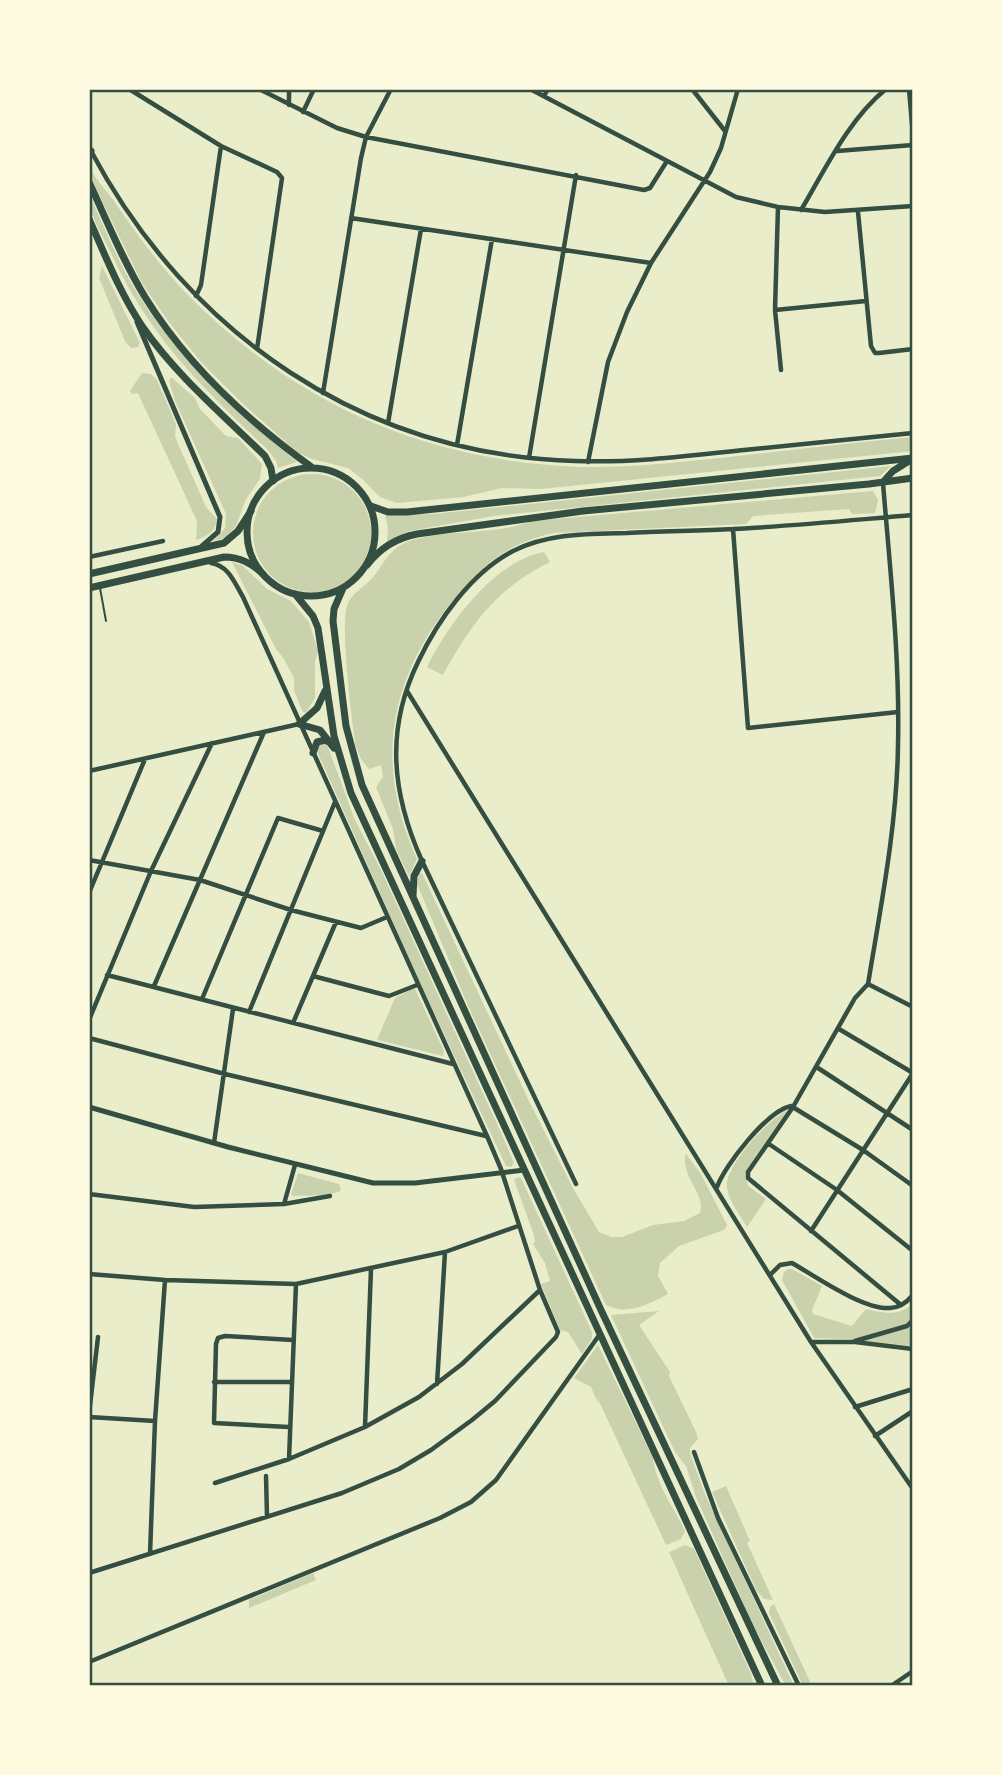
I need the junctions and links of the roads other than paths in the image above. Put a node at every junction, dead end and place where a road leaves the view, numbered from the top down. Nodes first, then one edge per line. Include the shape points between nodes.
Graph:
1 (129, 89) edge
2 (259, 89) edge
3 (289, 89) edge
4 (314, 89) edge
5 (391, 89) edge
6 (530, 89) edge
7 (548, 89) edge
8 (692, 89) edge
9 (738, 89) edge
10 (886, 89) edge
11 (909, 89) edge
12 (544, 96) junction
13 (289, 105) junction
14 (303, 111) junction
15 (725, 132) junction
16 (913, 136) edge
17 (366, 137) junction
18 (913, 145) edge
19 (221, 146) junction
20 (90, 149) edge
21 (836, 151) junction
22 (667, 161) junction
23 (576, 176) junction
24 (705, 181) junction
25 (89, 182) edge
26 (913, 206) edge
27 (778, 207) junction
28 (801, 210) junction
29 (858, 212) junction
30 (351, 218) junction
31 (89, 219) edge
32 (421, 229) junction
33 (492, 239) junction
34 (564, 250) junction
35 (652, 263) junction
36 (196, 296) junction
37 (866, 301) junction
38 (130, 307) junction
39 (775, 310) junction
40 (913, 349) edge
41 (257, 350) junction
42 (781, 370) dead end
43 (323, 393) junction
44 (388, 423) junction
45 (913, 433) edge
46 (457, 445) junction
47 (529, 458) junction
48 (913, 459) edge
49 (588, 462) junction
50 (313, 468) junction
51 (913, 478) edge
52 (273, 481) junction
53 (883, 482) junction
54 (370, 506) junction
55 (251, 511) junction
56 (913, 515) edge
57 (886, 517) junction
58 (733, 529) junction
59 (163, 541) dead end
60 (196, 550) junction
61 (89, 557) edge
62 (200, 562) junction
63 (367, 565) junction
64 (105, 570) junction
65 (89, 574) edge
66 (262, 574) junction
67 (99, 586) junction
68 (89, 588) edge
69 (344, 588) junction
70 (295, 594) junction
71 (107, 621) dead end
72 (326, 687) junction
73 (407, 690) junction
74 (898, 712) junction
75 (299, 724) junction
76 (264, 732) junction
77 (212, 743) junction
78 (331, 743) junction
79 (313, 753) junction
80 (145, 758) junction
81 (341, 764) junction
82 (89, 771) edge
83 (335, 801) junction
84 (323, 831) junction
85 (89, 860) edge
86 (422, 861) junction
87 (103, 862) junction
88 (151, 871) junction
89 (200, 880) junction
90 (89, 893) edge
91 (246, 896) junction
92 (413, 900) junction
93 (290, 910) junction
94 (387, 917) junction
95 (336, 922) junction
96 (107, 975) junction
97 (313, 976) junction
98 (868, 984) junction
99 (417, 985) junction
100 (153, 986) junction
101 (202, 999) junction
102 (913, 1007) edge
103 (233, 1009) junction
104 (249, 1012) junction
105 (89, 1020) edge
106 (293, 1023) junction
107 (839, 1029) junction
108 (89, 1038) edge
109 (454, 1064) junction
110 (818, 1068) junction
111 (913, 1073) edge
112 (225, 1074) junction
113 (89, 1107) edge
114 (793, 1107) junction
115 (887, 1113) junction
116 (913, 1130) edge
117 (487, 1136) junction
118 (214, 1143) junction
119 (769, 1144) junction
120 (863, 1150) junction
121 (295, 1165) junction
122 (524, 1170) junction
123 (503, 1173) junction
124 (576, 1184) dead end
125 (913, 1186) edge
126 (717, 1188) junction
127 (837, 1190) junction
128 (89, 1194) edge
129 (330, 1196) dead end
130 (284, 1204) junction
131 (518, 1226) junction
132 (810, 1231) junction
133 (913, 1251) edge
134 (444, 1252) junction
135 (371, 1269) junction
136 (89, 1274) edge
137 (769, 1275) junction
138 (164, 1280) junction
139 (296, 1284) junction
140 (540, 1290) junction
141 (913, 1295) edge
142 (901, 1305) junction
143 (913, 1321) edge
144 (600, 1333) junction
145 (98, 1337) dead end
146 (293, 1340) junction
147 (811, 1342) junction
148 (855, 1342) junction
149 (913, 1349) edge
150 (92, 1354) edge
151 (214, 1382) junction
152 (290, 1382) junction
153 (437, 1385) junction
154 (913, 1389) edge
155 (855, 1407) junction
156 (913, 1411) edge
157 (89, 1416) edge
158 (155, 1421) junction
159 (289, 1427) junction
160 (365, 1427) junction
161 (876, 1436) junction
162 (694, 1452) dead end
163 (289, 1459) junction
164 (266, 1476) dead end
165 (215, 1483) dead end
166 (913, 1489) edge
167 (267, 1517) junction
168 (150, 1554) junction
169 (89, 1573) edge
170 (89, 1662) edge
171 (913, 1671) edge
172 (762, 1686) edge
173 (778, 1686) edge
174 (799, 1686) edge
175 (891, 1686) edge

1 - 19 street
2 - 13 street
3 - 13 street
4 - 14 street
5 - 17 street
6 - 12 street
7 - 12 street
8 - 15 street
9 - 15 street
10 - 21 street via 862,113
11 - 16 street
12 - 22 street
13 - 14 street
14 - 17 street
15 - 24 street
17 - 23 street
17 - 30 street
18 - 21 street
19 - 36 street
19 - 41 street via 277,172 283,182
20 - 36 street via 134,224
21 - 28 street
22 - 23 street via 647,189
22 - 24 street
23 - 34 street
24 - 27 street via 736,197
24 - 35 street
25 - 50 main road via 129,269 171,334 231,400
26 - 29 street
27 - 28 street
27 - 39 street
28 - 29 street
29 - 37 street
30 - 32 street
30 - 43 street
31 - 38 main road
32 - 33 street
32 - 44 street
33 - 34 street
33 - 46 street
34 - 35 street
34 - 47 street
35 - 49 street via 608,362
36 - 41 street
37 - 39 street
37 - 40 street via 875,352
38 - 52 main road via 180,373 267,459
38 - 60 street via 220,517 218,531
39 - 42 street
41 - 43 street
43 - 44 street
44 - 46 street
45 - 49 street
46 - 47 street
47 - 49 street
48 - 53 main road
48 - 54 main road via 407,512
50 - 52 main road
50 - 54 main road via 347,479
51 - 53 main road
52 - 55 main road
53 - 57 street
53 - 63 main road via 571,513 417,534 387,545
54 - 63 main road via 376,536
55 - 60 main road via 229,540
55 - 66 main road via 247,544
56 - 57 street
57 - 58 street
57 - 74 street
58 - 73 street via 560,536 508,554 482,572 444,617
58 - 74 street via 748,729
59 - 61 street
60 - 64 main road
62 - 66 main road via 232,557
62 - 67 main road
62 - 75 street via 214,563 229,572
63 - 69 main road
64 - 65 main road
64 - 67 main road
66 - 70 main road
67 - 68 main road
67 - 71 lane
69 - 70 main road via 320,596
69 - 92 main road via 334,621 348,738 362,785
70 - 72 main road via 316,621
72 - 75 main road via 317,708
72 - 81 main road
73 - 86 street via 397,734 396,774 406,822
73 - 126 street
74 - 98 street via 888,865
75 - 76 street
75 - 78 main road via 320,730
75 - 79 street
76 - 77 street
76 - 89 street
77 - 80 street
77 - 88 street
78 - 79 main road via 317,742
78 - 81 main road
79 - 83 street
80 - 82 street
80 - 87 street
81 - 122 main road
83 - 84 street
83 - 94 street
84 - 91 street via 278,818
84 - 93 street
85 - 87 street
86 - 92 main road via 412,882
86 - 124 street
87 - 88 street
87 - 90 street
88 - 89 street
88 - 96 street
89 - 91 street
89 - 100 street
91 - 93 street
91 - 101 street
92 - 173 main road
93 - 95 street
93 - 104 street
94 - 95 street via 361,928
94 - 99 street
95 - 97 street
96 - 100 street
96 - 105 street
97 - 99 street via 388,996
97 - 106 street
98 - 102 street
98 - 107 street
99 - 109 street
100 - 101 street
101 - 103 street
103 - 104 street
103 - 112 street
104 - 106 street
106 - 109 street
107 - 110 street
107 - 111 street
108 - 112 street
109 - 117 street
110 - 114 street
110 - 115 street
111 - 115 street
112 - 117 street
112 - 118 street
113 - 118 street
114 - 119 street
114 - 120 street
114 - 126 street via 779,1111 751,1139 725,1170
115 - 116 street
115 - 120 street
117 - 123 street
118 - 121 street
119 - 127 street
119 - 132 street via 748,1172 749,1181
120 - 125 street
120 - 127 street
121 - 123 street via 378,1184
121 - 130 street
122 - 123 street
122 - 144 main road
123 - 131 street
126 - 137 street
127 - 132 street
127 - 133 street
128 - 130 street via 194,1208
129 - 130 street
131 - 134 street
131 - 140 street
132 - 142 street
134 - 135 street
134 - 153 street
135 - 139 street
135 - 160 street
136 - 138 street
137 - 142 street via 779,1265 792,1263 853,1298 886,1308
137 - 147 street
138 - 139 street
138 - 158 street
139 - 146 street
140 - 153 street
140 - 167 street via 556,1326 556,1337 472,1420 399,1469
141 - 142 street
143 - 148 street
144 - 170 street via 496,1480 471,1502
144 - 172 main road
145 - 150 street
146 - 151 street via 218,1338
146 - 152 street
147 - 148 street
147 - 155 street
148 - 149 street
150 - 157 street
151 - 152 street
151 - 159 street via 214,1423
152 - 159 street
153 - 160 street
154 - 155 street
155 - 161 street
156 - 161 street
157 - 158 street
158 - 168 street
159 - 163 street
160 - 163 street
161 - 166 street
162 - 174 street via 719,1518
163 - 165 street
164 - 167 street
167 - 168 street
168 - 169 street
171 - 175 street

